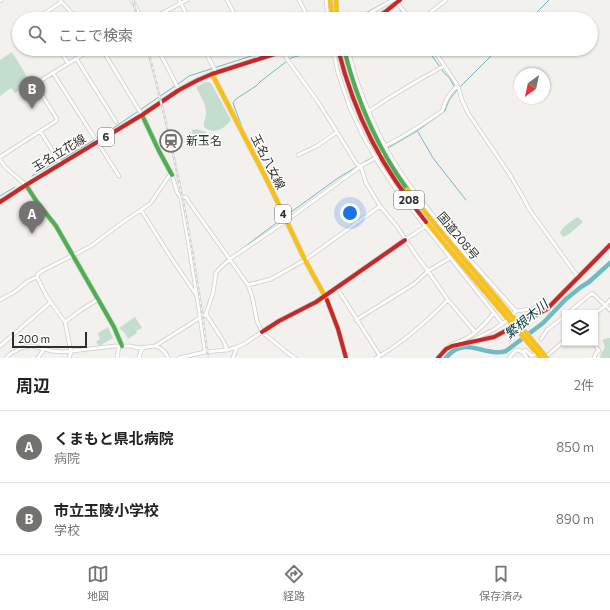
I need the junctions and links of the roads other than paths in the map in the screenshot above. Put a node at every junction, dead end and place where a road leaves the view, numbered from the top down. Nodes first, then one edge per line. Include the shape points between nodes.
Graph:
1 (132, 0) edge
2 (187, 0) edge
3 (227, 0) edge
4 (299, 0) edge
5 (326, 0) edge
6 (330, 0) edge
7 (336, 0) edge
8 (446, 0) edge
9 (62, 1) edge
10 (396, 1) edge
11 (180, 2) edge
12 (46, 12) edge
13 (71, 12) edge
14 (138, 12) edge
15 (163, 12) edge
16 (185, 12) edge
17 (233, 12) edge
18 (305, 12) edge
19 (327, 12) edge
20 (331, 12) edge
21 (337, 12) edge
22 (373, 12) edge
23 (385, 12) edge
24 (405, 12) edge
25 (431, 12) edge
26 (64, 56) edge
27 (80, 56) edge
28 (106, 56) edge
29 (162, 56) edge
30 (207, 56) edge
31 (256, 56) edge
32 (270, 56) edge
33 (286, 56) edge
34 (334, 56) edge
35 (340, 56) edge
36 (346, 56) edge
37 (350, 56) edge
38 (438, 56) edge
39 (76, 58) junction
40 (258, 60) junction
41 (68, 63) junction
42 (444, 66) junction
43 (214, 70) junction
44 (54, 73) junction
45 (458, 88) junction
46 (179, 90) junction
47 (369, 110) junction
48 (139, 112) junction
49 (116, 122) dead end
50 (40, 131) junction
51 (337, 132) junction
52 (97, 142) junction
53 (385, 146) junction
54 (298, 155) dead end
55 (382, 155) junction
56 (0, 157) edge
57 (0, 160) edge
58 (60, 161) junction
59 (361, 167) junction
60 (172, 175) junction
61 (119, 176) dead end
62 (26, 185) junction
63 (181, 198) junction
64 (0, 202) edge
65 (380, 206) junction
66 (141, 210) junction
67 (286, 221) junction
68 (435, 221) junction
69 (426, 226) junction
70 (405, 240) junction
71 (610, 245) edge
72 (73, 256) junction
73 (450, 258) junction
74 (230, 259) junction
75 (305, 260) junction
76 (428, 271) junction
77 (37, 277) junction
78 (578, 277) junction
79 (248, 284) junction
80 (337, 288) junction
81 (197, 296) junction
82 (325, 296) junction
83 (0, 300) edge
84 (98, 300) junction
85 (448, 300) junction
86 (610, 300) edge
87 (51, 302) junction
88 (605, 306) junction
89 (572, 310) edge
90 (610, 310) edge
91 (516, 311) junction
92 (598, 312) edge
93 (494, 313) junction
94 (206, 314) junction
95 (513, 314) dead end
96 (537, 315) junction
97 (200, 318) junction
98 (562, 318) edge
99 (356, 320) junction
100 (506, 320) dead end
101 (65, 322) junction
102 (502, 323) junction
103 (518, 327) junction
104 (262, 332) junction
105 (475, 332) junction
106 (541, 339) dead end
107 (529, 340) junction
108 (468, 342) junction
109 (562, 343) edge
110 (0, 346) edge
111 (121, 346) junction
112 (155, 346) junction
113 (596, 346) edge
114 (144, 348) junction
115 (237, 348) junction
116 (44, 349) junction
117 (446, 349) junction
118 (226, 350) junction
119 (71, 352) junction
120 (205, 352) junction
121 (523, 352) junction
122 (537, 353) junction
123 (548, 356) edge
124 (378, 357) edge
125 (6, 358) edge
126 (38, 358) edge
127 (69, 358) edge
128 (117, 358) edge
129 (139, 358) edge
130 (168, 358) edge
131 (178, 358) edge
132 (233, 358) edge
133 (295, 358) edge
134 (346, 358) edge
135 (438, 358) edge
136 (509, 358) edge
137 (527, 358) edge
138 (542, 358) edge
139 (594, 358) edge

1 - 14 street
2 - 11 street
3 - 17 street
4 - 18 street
5 - 19 street
6 - 20 main road
7 - 21 main road
8 - 25 street
9 - 12 street
9 - 13 street
10 - 22 street
10 - 23 main road
10 - 24 street
11 - 15 street
11 - 16 street
26 - 41 street
27 - 39 street
28 - 48 street
29 - 46 street
30 - 43 street
31 - 40 street
32 - 40 main road
33 - 51 street
34 - 55 street via 350,108 363,136
35 - 55 main road, 国道208号 / 208 via 354,103 366,130
36 - 55 main road, 国道208号 / 208 via 352,83
37 - 47 street
38 - 42 street
39 - 41 street
39 - 49 street
40 - 43 main road
41 - 44 street
42 - 45 street
42 - 47 street
43 - 46 main road, 玉名立花線 / 6
43 - 67 main road, 玉名八女線 / 4
44 - 50 street via 35,84 57,119
44 - 52 street
45 - 53 street via 446,100 442,111
45 - 78 street via 468,113 510,175 529,209
46 - 48 main road, 玉名立花線 / 6
47 - 53 street
48 - 52 main road, 玉名立花線 / 6
48 - 60 main road
50 - 56 street
50 - 58 street
51 - 54 street
51 - 59 street
52 - 58 main road, 玉名立花線 / 6
52 - 61 street
53 - 55 street
55 - 59 street
55 - 68 main road, 国道208号 / 208
55 - 69 main road, 国道208号 / 208
57 - 62 street
58 - 62 main road, 玉名立花線 / 6
59 - 65 street via 366,183
59 - 67 street
60 - 63 street
60 - 66 street via 152,202
62 - 64 main road, 玉名立花線 / 6
62 - 72 main road via 56,226
63 - 74 street via 187,198
63 - 81 street
65 - 70 street
65 - 75 street
66 - 72 street
66 - 81 street
67 - 74 street
67 - 75 main road, 玉名八女線 / 4
68 - 69 street
68 - 91 street
68 - 103 main road, 国道208号 / 208
69 - 70 street
69 - 73 street
69 - 103 main road, 国道208号 / 208
70 - 76 street
70 - 80 main road
71 - 78 main road
72 - 77 street via 42,271
72 - 84 main road
73 - 76 street
73 - 93 street
74 - 79 street
74 - 94 street via 216,273
75 - 79 street via 270,279
75 - 82 main road, 玉名八女線 / 4
76 - 85 street
76 - 99 street via 414,284
77 - 83 street
77 - 87 street
78 - 96 main road via 547,309
79 - 104 street
80 - 82 main road
80 - 99 street
81 - 97 street
82 - 104 main road
82 - 134 main road, 玉名八女線 / 4
84 - 101 street
84 - 111 main road
85 - 105 street
85 - 124 street via 403,341
86 - 88 street
87 - 101 street
87 - 110 street
88 - 89 street via 592,293
88 - 90 street
88 - 92 street
91 - 95 street
91 - 96 street via 532,310
93 - 102 street
93 - 105 street
94 - 97 street
94 - 118 street via 224,342
96 - 103 main road
97 - 112 street
97 - 120 street
98 - 106 street via 547,330
99 - 124 street
100 - 102 street
101 - 119 street
102 - 108 street
103 - 107 main road, 国道208号 / 208
103 - 108 main road via 494,337
104 - 115 street
104 - 133 street
105 - 117 street
107 - 122 main road, 国道208号 / 208
107 - 123 main road, 国道208号 / 208
108 - 117 main road
109 - 123 street
111 - 114 street
111 - 119 street
111 - 128 street
112 - 114 street
112 - 130 street via 162,349
113 - 139 street via 599,351
114 - 129 street
115 - 118 street
115 - 132 street
116 - 119 street
116 - 125 street via 29,346
116 - 126 street
117 - 135 main road
118 - 120 street
119 - 127 street
120 - 131 street
121 - 122 street via 525,350 532,356
121 - 136 street via 516,350
121 - 137 street
122 - 138 main road, 国道208号 / 208

